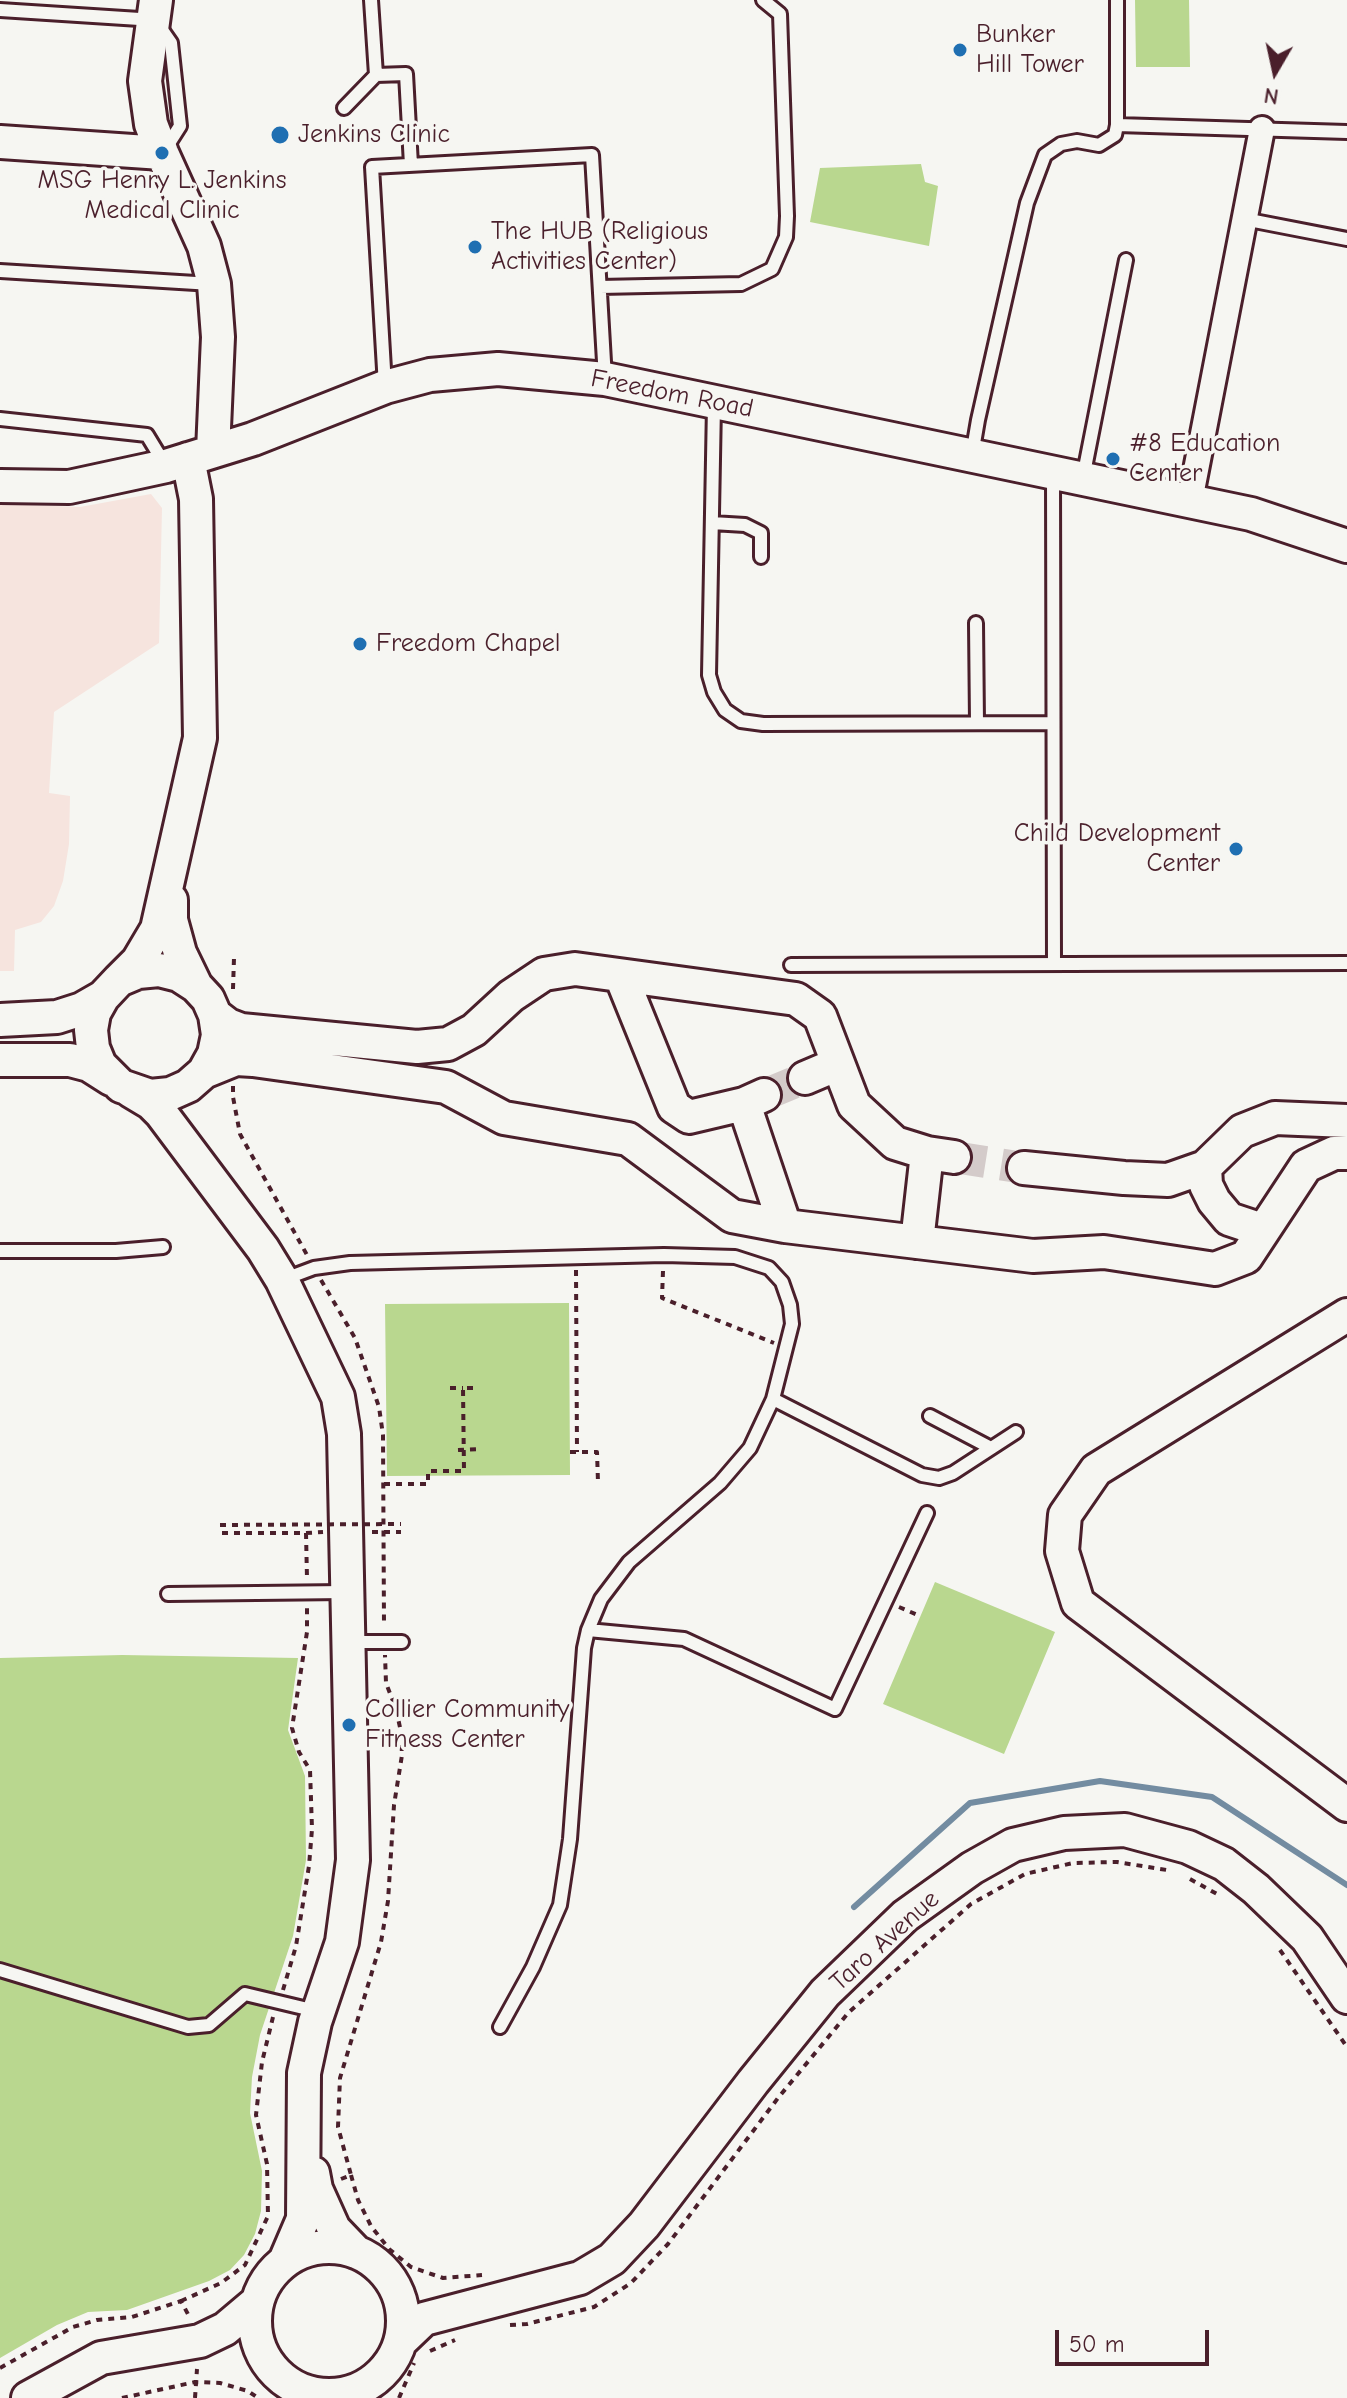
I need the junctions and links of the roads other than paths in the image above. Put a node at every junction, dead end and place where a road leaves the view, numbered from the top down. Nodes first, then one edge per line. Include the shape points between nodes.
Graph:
1 (371, 0) edge
2 (763, 0) edge
3 (1117, 0) edge
4 (0, 10) edge
5 (155, 10) edge
6 (376, 75) junction
7 (344, 108) dead end
8 (1117, 125) junction
9 (1262, 129) junction
10 (1347, 132) edge
11 (0, 142) edge
12 (162, 153) junction
13 (411, 165) junction
14 (1244, 219) junction
15 (1347, 239) edge
16 (1126, 260) dead end
17 (0, 271) edge
18 (214, 284) junction
19 (600, 287) junction
20 (605, 379) junction
21 (385, 387) junction
22 (714, 401) junction
23 (0, 419) edge
24 (972, 455) junction
25 (189, 458) junction
26 (1068, 475) junction
27 (0, 486) edge
28 (1190, 501) junction
29 (712, 523) junction
30 (1347, 546) edge
31 (761, 557) dead end
32 (976, 623) dead end
33 (977, 723) junction
34 (1053, 723) junction
35 (170, 877) junction
36 (1347, 963) edge
37 (1054, 964) junction
38 (791, 965) dead end
39 (621, 976) junction
40 (196, 986) junction
41 (111, 989) junction
42 (215, 1015) junction
43 (0, 1020) edge
44 (0, 1060) edge
45 (838, 1064) junction
46 (805, 1078) tunnel mouth
47 (196, 1079) junction
48 (121, 1085) junction
49 (1347, 1121) edge
50 (187, 1150) junction
51 (1347, 1153) edge
52 (1205, 1167) junction
53 (1024, 1168) tunnel mouth
54 (785, 1226) junction
55 (1262, 1230) junction
56 (917, 1242) junction
57 (163, 1247) dead end
58 (0, 1251) edge
59 (282, 1280) junction
60 (1347, 1315) edge
61 (773, 1399) junction
62 (930, 1416) dead end
63 (1016, 1432) dead end
64 (991, 1448) junction
65 (927, 1513) dead end
66 (348, 1592) junction
67 (168, 1594) dead end
68 (588, 1630) junction
69 (348, 1642) junction
70 (402, 1642) dead end
71 (1347, 1805) edge
72 (0, 1970) edge
73 (1347, 1997) edge
74 (319, 2012) junction
75 (500, 2027) dead end
76 (305, 2126) junction
77 (356, 2252) junction
78 (285, 2261) junction
79 (391, 2280) junction
80 (525, 2293) junction
81 (257, 2302) junction
82 (170, 2347) junction
83 (414, 2352) junction
84 (287, 2390) edge
85 (383, 2390) edge
86 (28, 2398) edge

1 - 6 lane
2 - 19 lane via 780,14 782,69 786,237 772,269 741,284
3 - 8 lane
4 - 5 lane
5 - 12 street via 145,81 151,124
6 - 7 lane
6 - 13 lane via 406,74
8 - 9 lane
8 - 24 lane via 1115,135 1099,145 1077,141 1045,155 1027,203
9 - 10 lane
9 - 14 street
11 - 12 street
12 - 18 street via 204,246
13 - 19 lane via 592,155
13 - 21 lane via 372,167
14 - 15 lane
14 - 28 street
16 - 26 lane
17 - 18 lane
18 - 25 street via 218,337
19 - 20 lane
20 - 21 street, Freedom Road via 498,369 430,375
20 - 22 street, Freedom Road
21 - 25 street, Freedom Road
22 - 24 street, Freedom Road
22 - 29 lane
23 - 25 lane via 147,435
24 - 26 street, Freedom Road
25 - 27 street, Freedom Road via 51,495
25 - 35 street via 196,499 200,738
26 - 28 street, Freedom Road
26 - 34 lane
28 - 30 street, Freedom Road via 1251,514
29 - 31 lane via 745,525 761,533
29 - 33 lane via 709,675 725,710 741,721 763,724
32 - 33 lane
33 - 34 lane
34 - 37 lane
35 - 40 street via 171,920
35 - 41 street via 157,929 138,961
36 - 37 lane
37 - 38 lane
39 - 42 street via 575,969 544,974 474,1030 448,1044 417,1047 258,1032 228,1025
39 - 45 street via 796,999 820,1016
39 - 54 street via 674,1107 689,1117 754,1100
40 - 41 street via 159,970 138,972
40 - 42 street
41 - 43 street via 82,1009 57,1017
41 - 48 street via 94,1013 91,1030 100,1065
42 - 47 street via 214,1054
44 - 48 street via 70,1060
45 - 46 street
45 - 56 street via 854,1105 895,1143 940,1155
47 - 48 street via 170,1094 150,1096
47 - 50 street via 179,1105
47 - 54 street via 236,1059 446,1087 504,1118 628,1139 732,1216
48 - 50 street via 151,1103
49 - 52 street via 1275,1118 1242,1131
50 - 59 street
51 - 55 street via 1306,1166
52 - 53 street via 1168,1180
52 - 55 street via 1206,1185 1229,1219
54 - 56 street
55 - 56 street via 1246,1257 1215,1269 1104,1252 1033,1256
57 - 58 lane
59 - 61 lane via 350,1263 735,1257 769,1268 782,1282 790,1305 792,1324
59 - 66 street via 338,1397 347,1476
60 - 71 street via 1096,1470 1065,1515 1062,1551 1078,1603
61 - 64 lane via 922,1475 939,1478 953,1473
61 - 68 lane via 744,1455 720,1483 629,1562 601,1599
62 - 64 lane
63 - 64 lane
65 - 68 lane via 835,1709 684,1639
66 - 67 lane
66 - 69 street
68 - 75 lane via 560,1905
69 - 70 lane
69 - 74 street via 353,1860 342,1942
72 - 74 lane via 188,2027 209,2025 245,1994
73 - 80 street, Taro Avenue via 1307,1938 1245,1880 1200,1853 1125,1830 1064,1833 1013,1845 905,1916 825,1993 612,2259 580,2278
74 - 76 street via 304,2073
76 - 77 street via 324,2209
76 - 78 street via 303,2219
77 - 78 street via 315,2248
77 - 79 street
78 - 81 street via 265,2283
79 - 80 street via 440,2296
79 - 83 street
80 - 83 street via 424,2319
81 - 82 street via 225,2329
81 - 84 street via 256,2336
82 - 84 street via 245,2355
82 - 86 street via 101,2358
83 - 85 street via 395,2356
84 - 85 street via 321,2395 340,2395 367,2385

